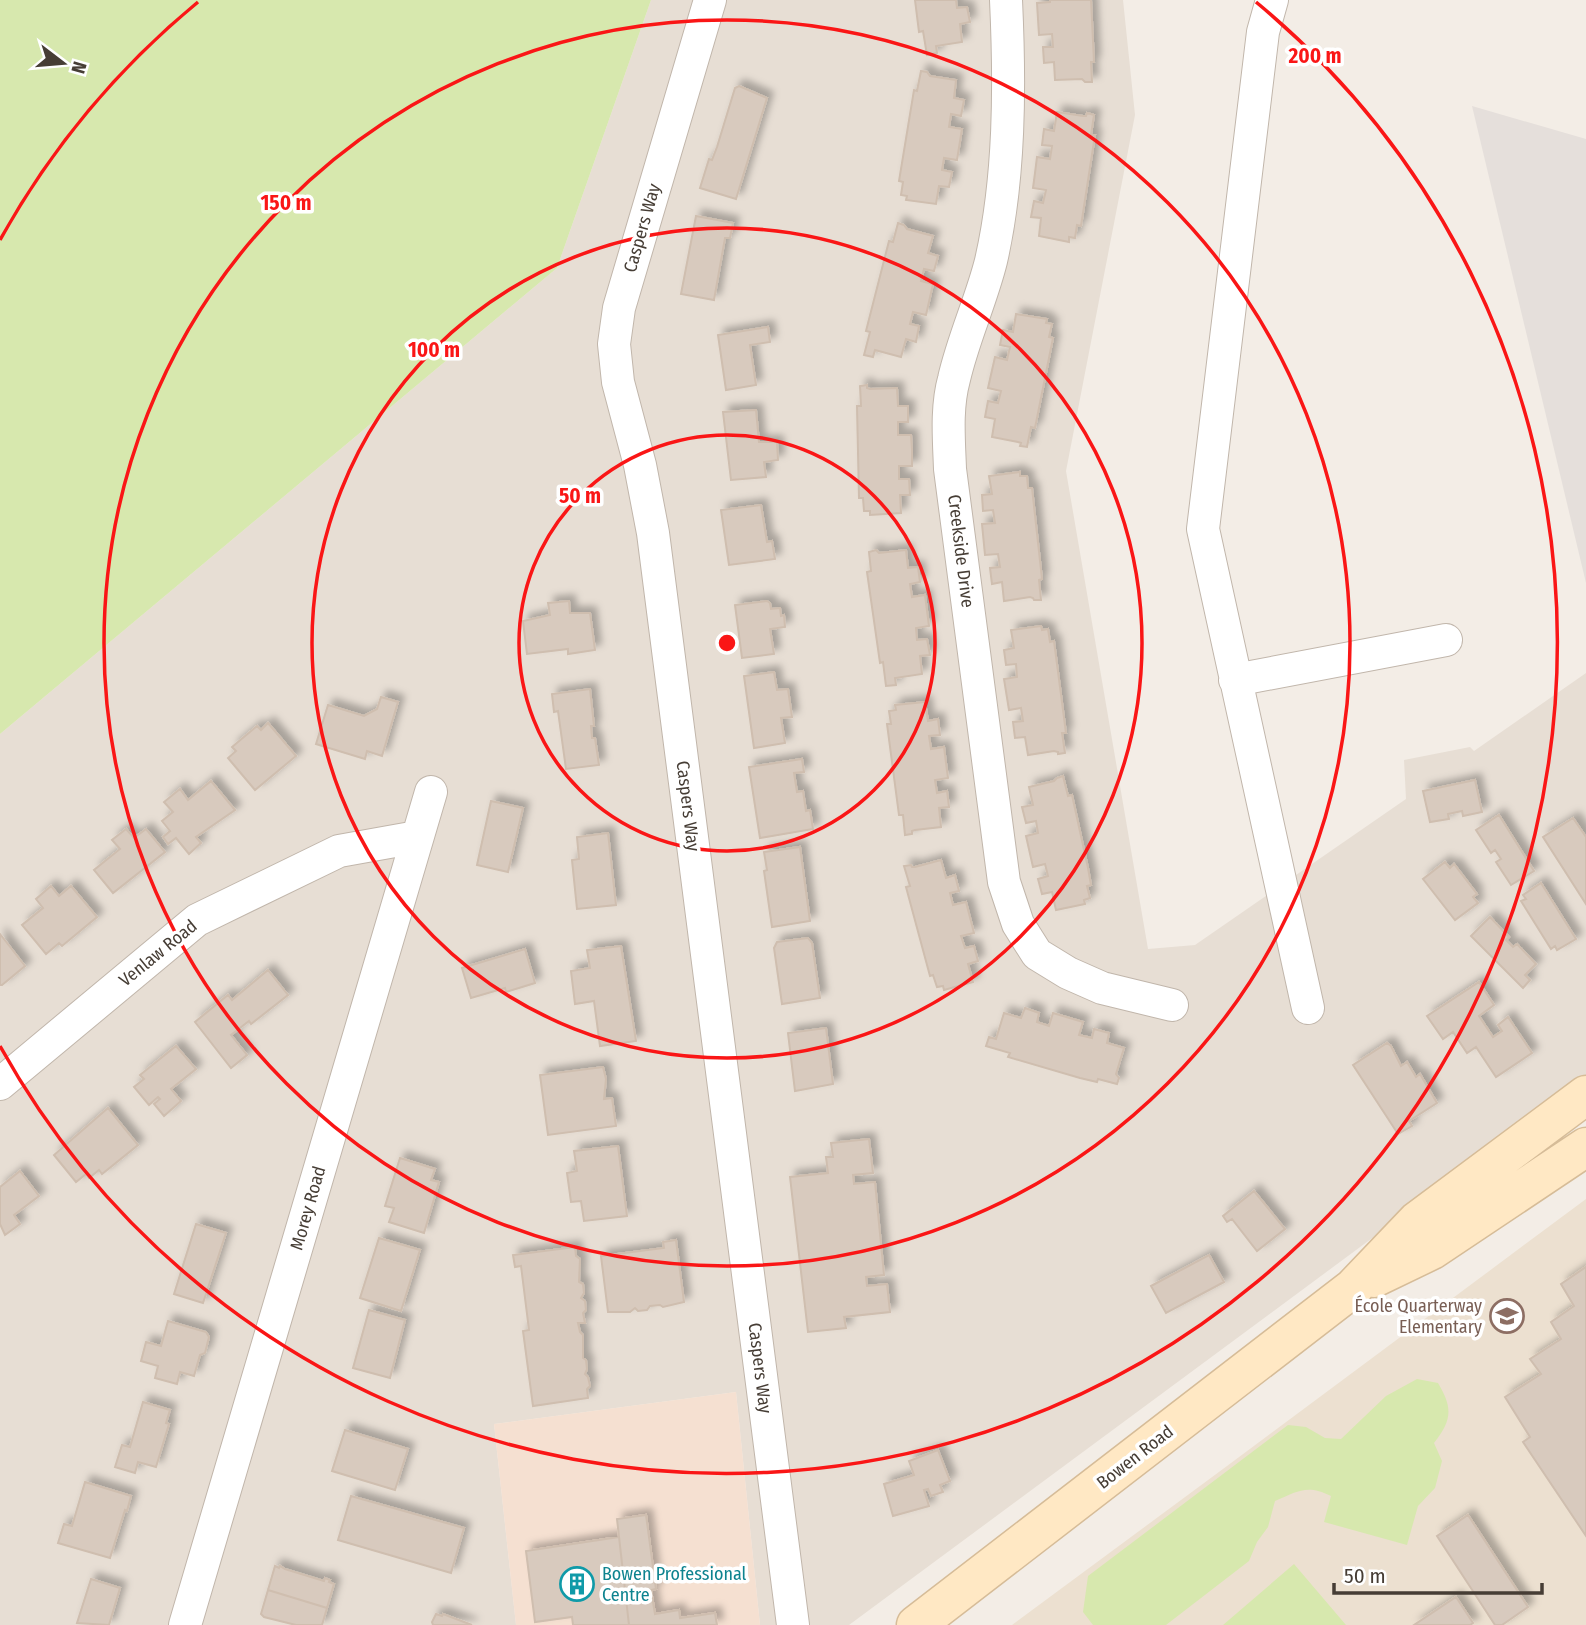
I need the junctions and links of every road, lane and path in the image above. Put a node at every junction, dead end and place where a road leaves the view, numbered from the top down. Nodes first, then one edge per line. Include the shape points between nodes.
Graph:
1 (710, 0) edge
2 (1006, 0) edge
3 (1272, 0) edge
4 (1446, 640) dead end
5 (1235, 680) junction
6 (431, 792) dead end
7 (417, 837) junction
8 (1172, 1005) dead end
9 (1308, 1008) dead end
10 (0, 1084) edge
11 (1586, 1095) edge
12 (1586, 1147) edge
13 (1353, 1288) junction
14 (185, 1625) edge
15 (793, 1625) edge
16 (916, 1625) edge

1 - 15 street, Caspers Way via 619,307 614,344 618,382 653,533
2 - 8 street, Creekside Drive via 1009,88 1000,202 991,260 953,380 949,419 950,469 1004,882 1018,925 1037,954 1102,988
3 - 5 street via 1263,32 1203,529
4 - 5 street
5 - 9 street
6 - 7 street, Morey Road
7 - 10 street, Venlaw Road via 339,851 197,920
7 - 14 street, Morey Road
11 - 13 main road, Bowen Road via 1417,1221
12 - 13 main road, Bowen Road via 1432,1250
13 - 16 main road, Bowen Road

